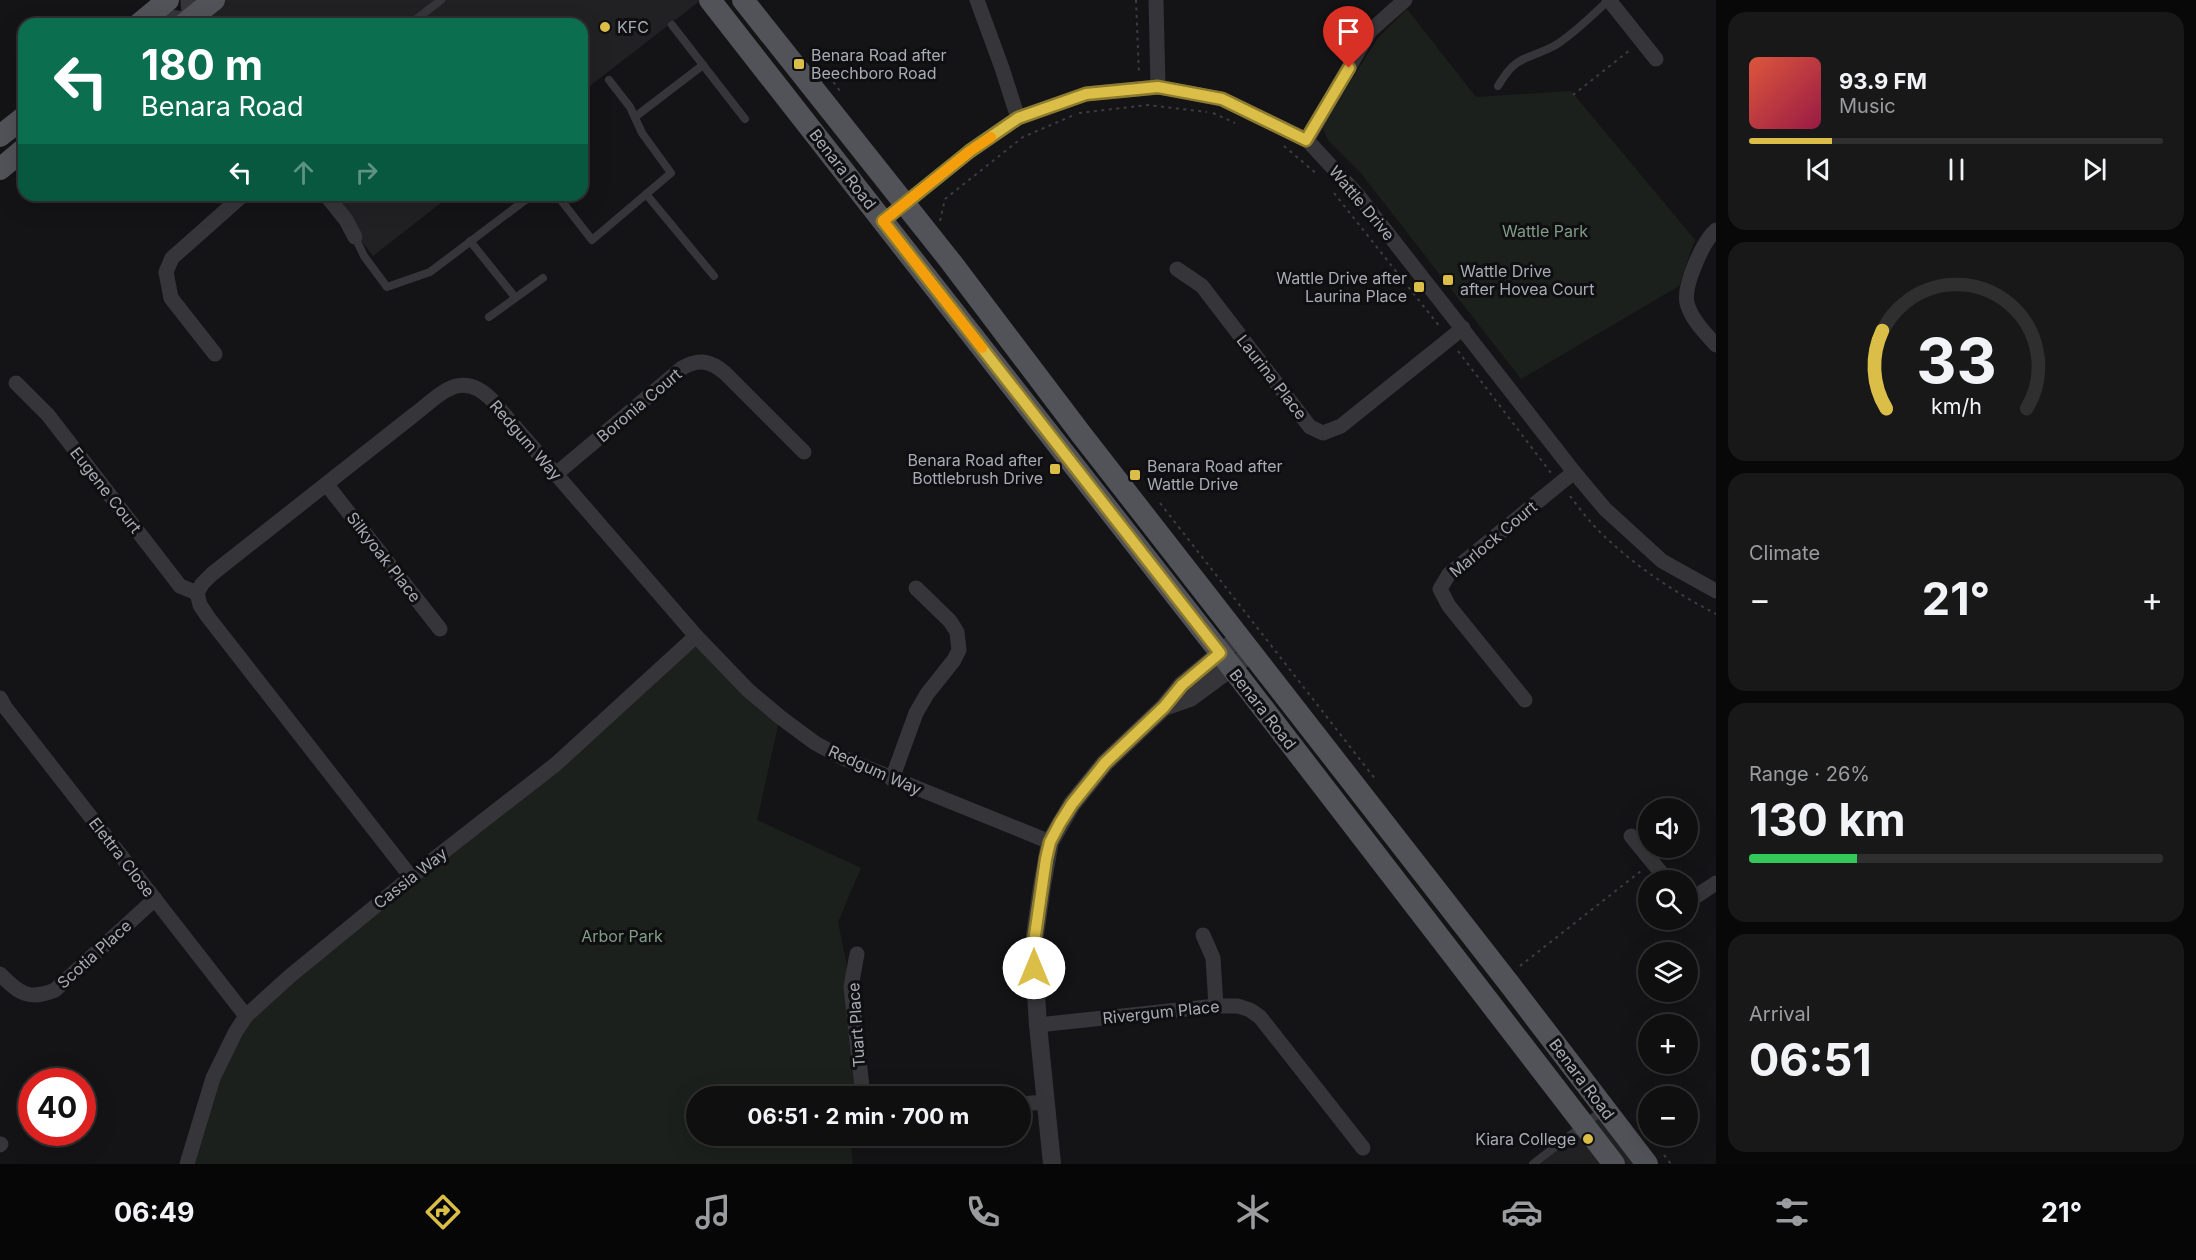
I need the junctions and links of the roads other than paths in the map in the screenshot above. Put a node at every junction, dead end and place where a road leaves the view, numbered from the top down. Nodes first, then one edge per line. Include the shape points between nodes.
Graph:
1 (168, 0) edge
2 (214, 0) edge
3 (441, 0) edge
4 (743, 0) edge
5 (977, 0) edge
6 (1156, 0) edge
7 (1405, 0) edge
8 (1609, 0) edge
9 (711, 1) edge
10 (188, 17) edge
11 (148, 18) edge
12 (167, 18) edge
13 (418, 18) edge
14 (672, 25) dead end
15 (1656, 59) dead end
16 (703, 65) junction
17 (609, 80) dead end
18 (1498, 86) dead end
19 (1158, 87) junction
20 (635, 117) junction
21 (1018, 118) junction
22 (745, 119) dead end
23 (18, 122) edge
24 (0, 136) edge
25 (1306, 140) junction
26 (18, 154) edge
27 (0, 170) edge
28 (646, 194) junction
29 (236, 201) edge
30 (331, 201) edge
31 (524, 201) edge
32 (562, 201) edge
33 (905, 204) junction
34 (883, 221) junction
35 (1716, 230) edge
36 (355, 237) joint
37 (470, 241) junction
38 (1177, 269) dead end
39 (714, 276) dead end
40 (543, 278) dead end
41 (515, 297) junction
42 (489, 317) dead end
43 (1463, 328) junction
44 (1716, 345) edge
45 (215, 354) dead end
46 (16, 383) dead end
47 (1081, 434) junction
48 (1062, 450) junction
49 (804, 452) dead end
50 (1574, 472) junction
51 (556, 474) junction
52 (327, 484) junction
53 (916, 588) dead end
54 (1716, 591) edge
55 (197, 593) junction
56 (440, 628) dead end
57 (696, 636) junction
58 (1245, 646) junction
59 (1226, 661) junction
60 (0, 698) edge
61 (1525, 700) dead end
62 (892, 779) junction
63 (1631, 836) dead end
64 (1050, 842) junction
65 (1659, 870) edge
66 (411, 877) junction
67 (1716, 883) edge
68 (1698, 895) edge
69 (155, 899) junction
70 (1454, 914) junction
71 (1433, 931) junction
72 (1203, 935) dead end
73 (857, 954) dead end
74 (0, 974) edge
75 (1216, 1006) junction
76 (246, 1016) junction
77 (1038, 1025) junction
78 (862, 1086) edge
79 (1046, 1102) junction
80 (1031, 1103) edge
81 (1605, 1108) junction
82 (1584, 1125) junction
83 (1363, 1148) dead end
84 (187, 1164) edge
85 (1052, 1164) edge
86 (1533, 1164) edge
87 (1614, 1164) edge
88 (1647, 1164) edge

1 - 11 main road
2 - 10 main road
3 - 13 lane
4 - 33 main road, Benara Road
5 - 21 street
6 - 19 street
7 - 25 street via 1370,31
8 - 15 street
8 - 18 lane via 1555,45 1514,64
9 - 34 main road, Benara Road
10 - 12 street
14 - 16 lane
16 - 20 lane
16 - 22 lane
17 - 20 lane
19 - 21 street, Wattle Drive via 1086,94
19 - 25 street, Wattle Drive via 1222,99
20 - 28 lane via 670,173
21 - 33 street, Wattle Drive
23 - 24 main road
25 - 43 street, Wattle Drive via 1357,194
26 - 27 main road
28 - 32 lane via 592,240
28 - 39 lane
29 - 45 street via 172,258 166,272 171,298
30 - 36 street
31 - 37 lane
33 - 34 main road
33 - 47 main road, Benara Road
34 - 48 main road, Benara Road
35 - 44 street via 1708,237 1693,268 1686,301 1696,322
36 - 37 lane via 363,256 387,287 430,272
37 - 41 lane
38 - 43 street, Laurina Place via 1202,286 1310,427 1323,434 1341,426
40 - 41 lane
41 - 42 lane
43 - 50 street, Wattle Drive
46 - 55 street, Eugene Court via 48,415 180,586
47 - 48 main road
47 - 58 main road, Benara Road
48 - 59 main road, Benara Road
49 - 51 street, Boronia Court via 725,373 704,361 682,368
50 - 54 street, Wattle Drive via 1605,509 1662,561
50 - 61 street, Marlock Court via 1449,574 1440,589 1449,606
51 - 52 street, Redgum Way via 482,390 458,385
51 - 57 street, Redgum Way
52 - 55 street, Redgum Way via 212,574
52 - 56 street, Silkyoak Place
53 - 62 street via 950,621 957,632 959,650 916,713
55 - 66 street via 208,617
57 - 62 street, Redgum Way via 747,690 792,727 843,758
57 - 66 street, Cassia Way via 556,764
58 - 59 street
58 - 70 main road, Benara Road
59 - 64 street via 1190,698 1164,707 1116,752 1072,804
59 - 71 main road, Benara Road
60 - 69 street, Elettra Close
62 - 64 street, Redgum Way
63 - 65 street
64 - 77 street via 1033,949
66 - 76 street, Cassia Way
67 - 68 street
69 - 74 street, Scotia Place via 55,990 33,996 20,993
69 - 76 street, Elettra Close
70 - 71 main road
70 - 81 main road, Benara Road
71 - 82 main road, Benara Road
72 - 75 street via 1213,958
73 - 78 street, Tuart Place via 851,987
75 - 77 street, Rivergum Place
75 - 83 street, Rivergum Place via 1238,1006 1260,1017
76 - 84 street, Cassia Way via 213,1078
77 - 79 street
79 - 80 street
79 - 85 street
81 - 82 lane
81 - 88 main road, Benara Road
82 - 86 lane
82 - 87 main road, Benara Road

